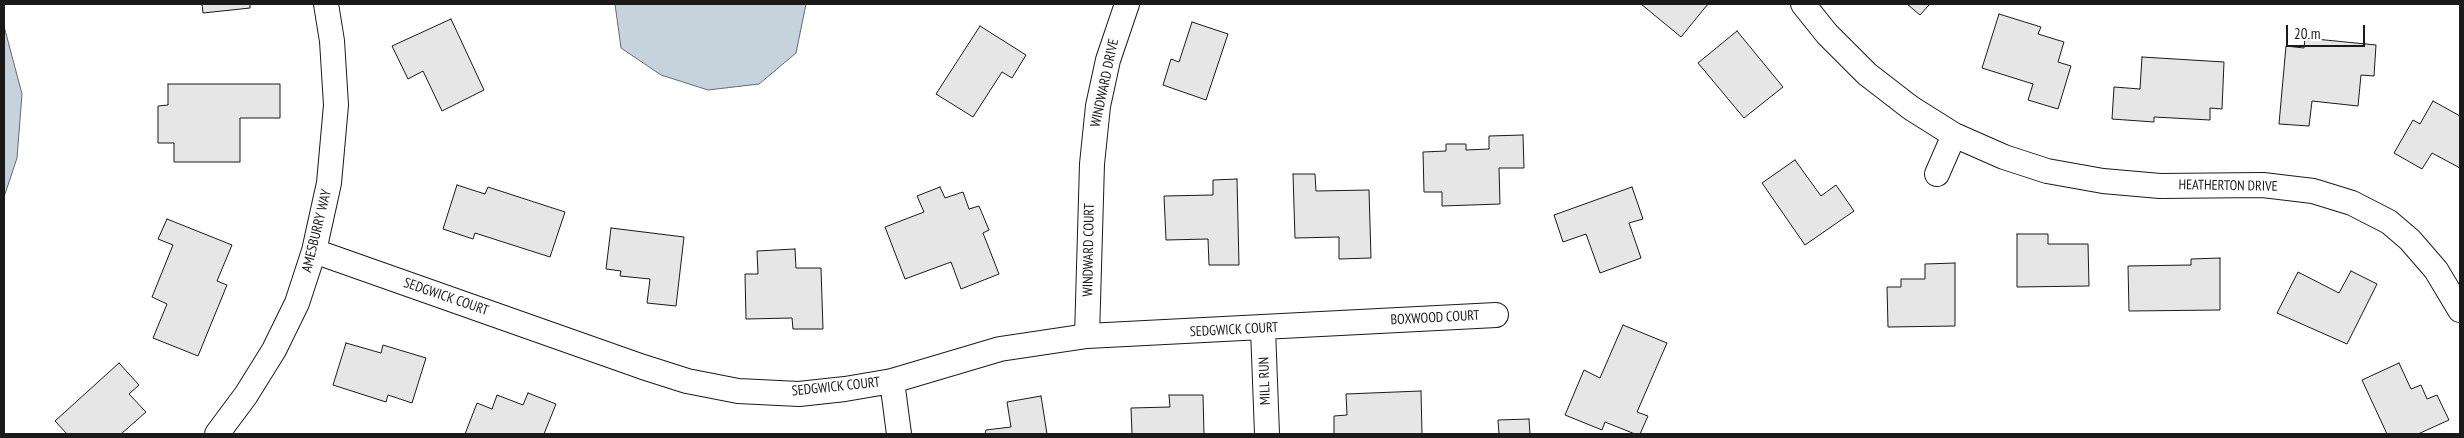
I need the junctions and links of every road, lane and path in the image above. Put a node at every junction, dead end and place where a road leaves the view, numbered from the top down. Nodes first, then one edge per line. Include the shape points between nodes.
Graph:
1 (326, 4) edge
2 (1126, 4) edge
3 (1803, 4) edge
4 (1954, 135) junction
5 (1092, 164) joint
6 (1937, 174) dead end
7 (314, 251) junction
8 (2460, 310) edge
9 (1496, 315) dead end
10 (1375, 322) joint
11 (1263, 328) junction
12 (1087, 336) junction
13 (892, 381) junction
14 (216, 434) edge
15 (899, 434) edge
16 (1267, 434) edge

1 - 7 street, AMESBURRY WAY via 336,105 329,183
2 - 5 street, WINDWARD DRIVE via 1108,60 1098,106
3 - 4 street, HEATHERTON DRIVE via 1827,34 1867,74 1911,108
4 - 6 street
4 - 8 street, HEATHERTON DRIVE via 2004,157 2103,182 2160,186 2263,184 2313,191 2352,203 2389,222 2410,240 2436,270
5 - 12 street, WINDWARD COURT
7 - 13 street, SEDGWICK COURT via 687,381 738,391 799,394
7 - 14 street, AMESBURRY WAY via 297,303 274,350 246,396
9 - 10 street, BOXWOOD COURT
10 - 11 street, SEDGWICK COURT
11 - 12 street, SEDGWICK COURT
11 - 16 street, MILL RUN
12 - 13 street, SEDGWICK COURT via 1000,349
13 - 15 street

